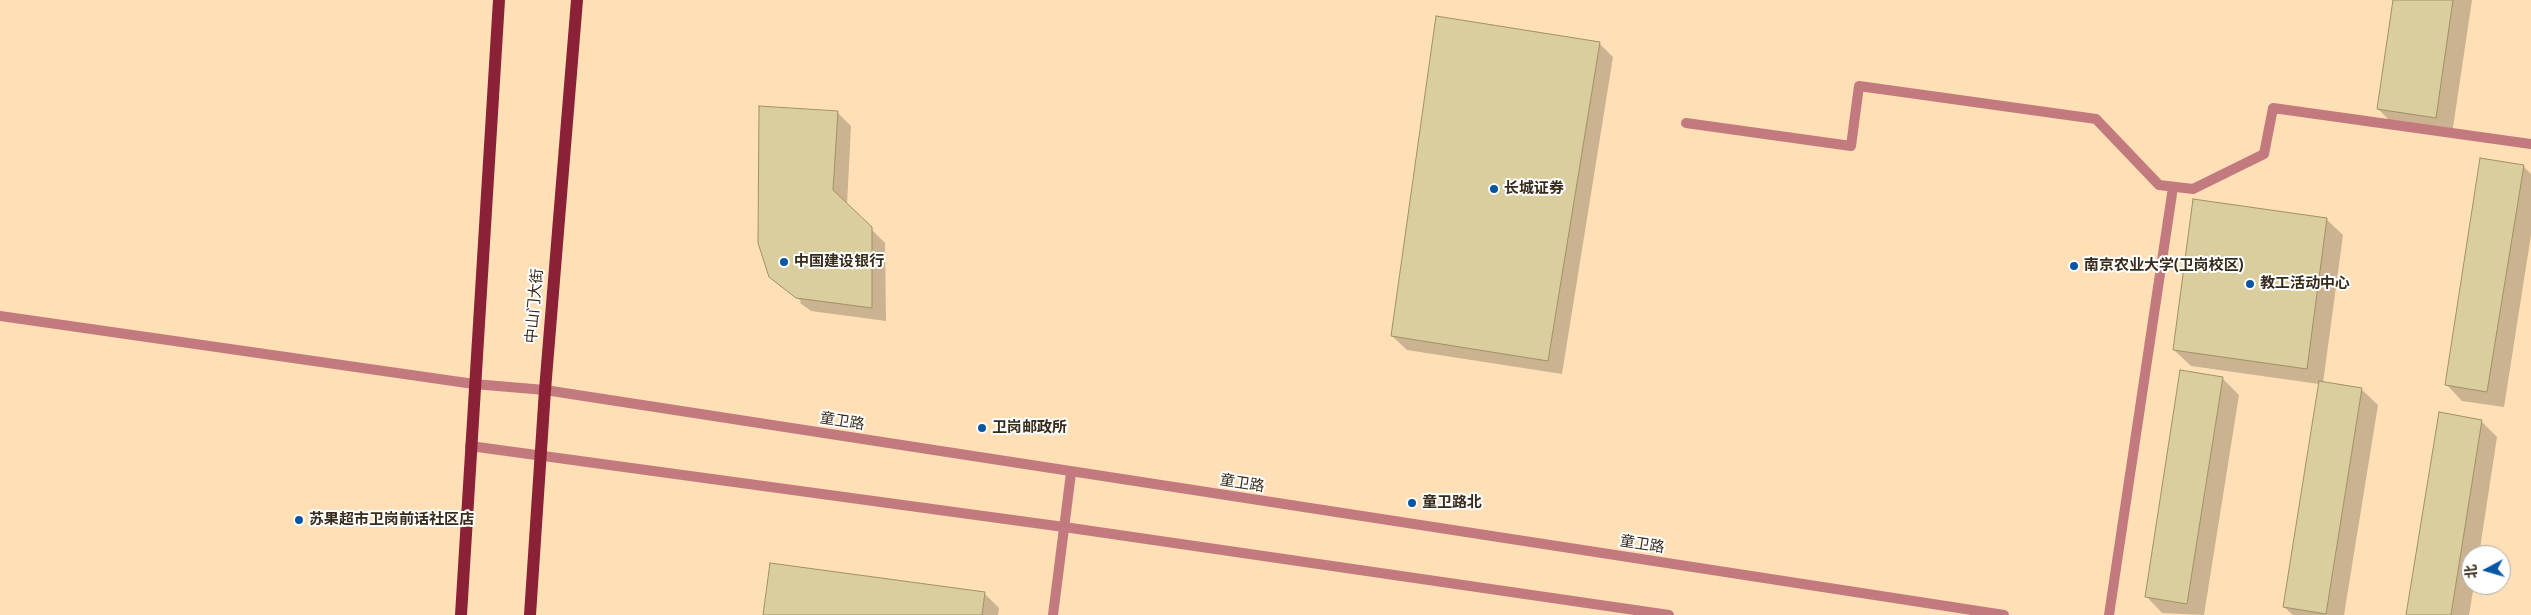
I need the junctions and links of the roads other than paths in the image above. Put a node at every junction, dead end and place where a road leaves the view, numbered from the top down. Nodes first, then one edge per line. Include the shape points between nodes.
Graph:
1 (499, 0) edge
2 (577, 0) edge
3 (1686, 124) dead end
4 (2531, 144) edge
5 (2173, 187) junction
6 (0, 316) edge
7 (474, 384) junction
8 (544, 390) junction
9 (470, 446) junction
10 (540, 454) junction
11 (1071, 473) junction
12 (1064, 526) junction
13 (461, 615) edge
14 (530, 615) edge
15 (1054, 615) edge
16 (1669, 615) edge
17 (2004, 615) edge
18 (2109, 615) edge

1 - 7 main road
2 - 8 main road, 中山门大街
3 - 5 street via 1851,146 1859,86 2096,119 2159,185
4 - 5 street via 2273,108 2264,154 2193,189
5 - 18 street
6 - 7 street, 童卫路
7 - 8 street, 童卫路
7 - 9 main road
8 - 10 main road, 中山门大街
8 - 11 street, 童卫路
9 - 10 street
9 - 13 main road
10 - 12 street
10 - 14 main road, 中山门大街
11 - 12 street
11 - 17 street, 童卫路
12 - 15 street
12 - 16 street

